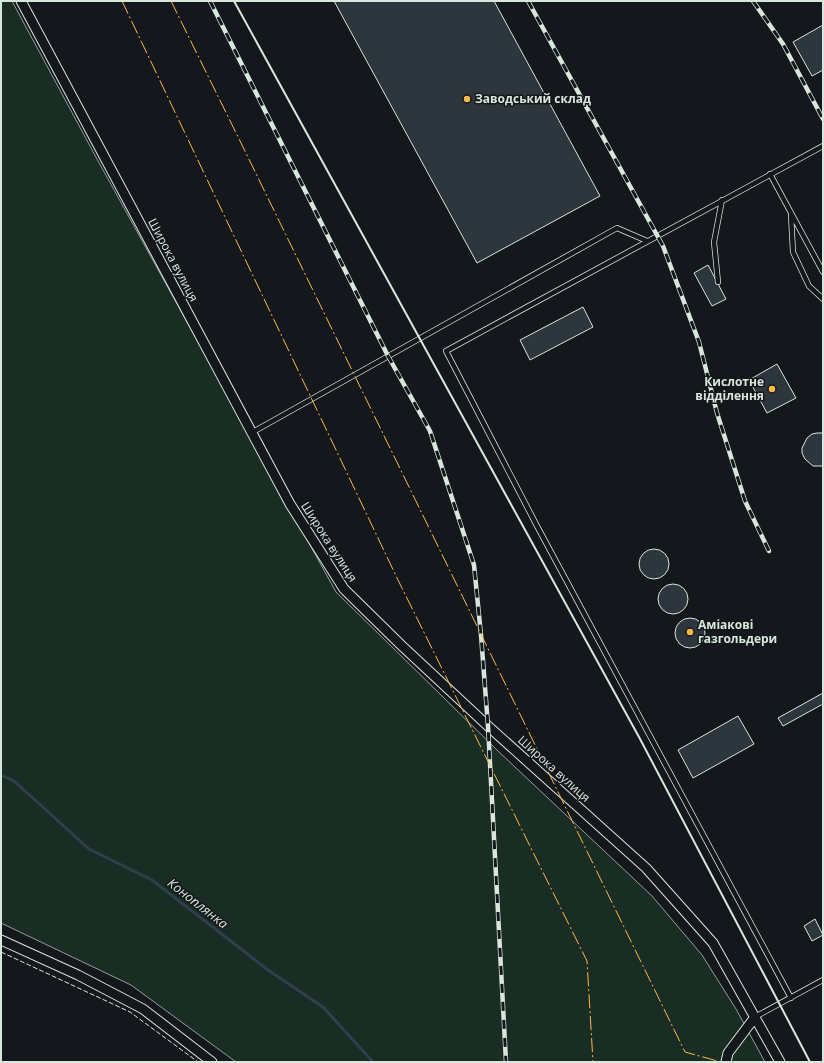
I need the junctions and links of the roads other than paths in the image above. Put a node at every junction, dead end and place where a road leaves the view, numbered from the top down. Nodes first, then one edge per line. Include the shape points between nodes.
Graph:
1 (21, 1) edge
2 (823, 146) edge
3 (770, 174) junction
4 (722, 200) junction
5 (791, 213) junction
6 (647, 241) junction
7 (823, 272) edge
8 (718, 282) dead end
9 (823, 299) edge
10 (251, 433) junction
11 (1, 940) edge
12 (823, 980) edge
13 (791, 998) junction
14 (755, 1018) junction
15 (212, 1062) edge
16 (726, 1062) edge
17 (780, 1062) edge

1 - 10 street, Широка вулиця
2 - 3 lane
3 - 4 lane
3 - 5 lane
4 - 6 lane
4 - 8 lane via 714,242
5 - 7 lane
5 - 9 lane via 793,252 809,286
6 - 10 lane via 618,228
6 - 13 lane via 446,351
10 - 14 street, Широка вулиця via 290,504 344,589 488,726 646,868 713,943
11 - 15 street via 78,975 143,1009
12 - 13 lane
13 - 14 lane
14 - 16 street via 728,1053
14 - 17 street, Широка вулиця

